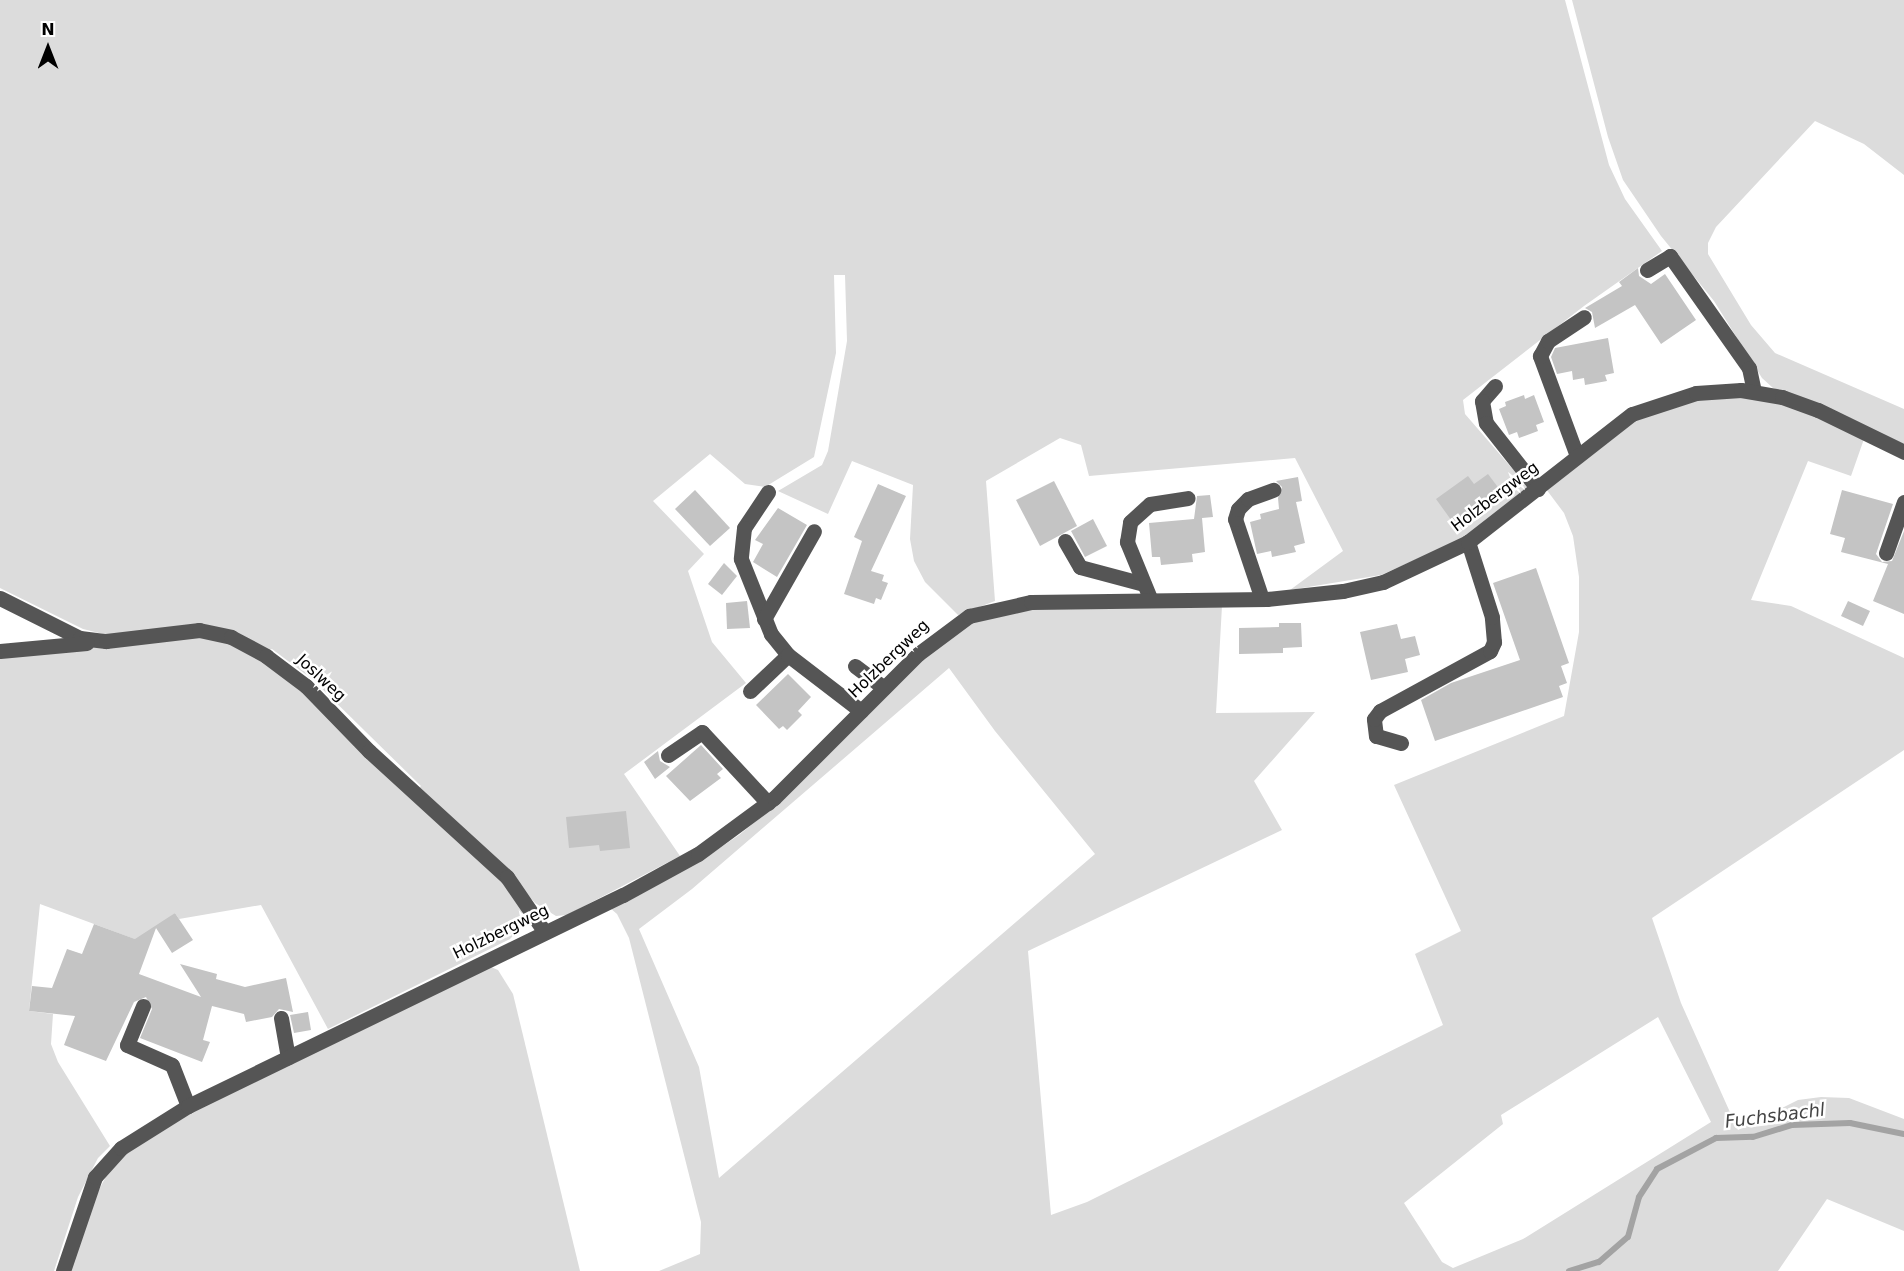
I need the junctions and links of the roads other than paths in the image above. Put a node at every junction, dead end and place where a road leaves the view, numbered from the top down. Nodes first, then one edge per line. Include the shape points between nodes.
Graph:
1 (1647, 270) dead end
2 (1584, 317) dead end
3 (1496, 386) dead end
4 (1754, 391) junction
5 (1904, 452) edge
6 (1577, 456) junction
7 (1538, 489) junction
8 (1273, 490) dead end
9 (768, 492) dead end
10 (1188, 498) dead end
11 (1904, 502) edge
12 (814, 531) dead end
13 (1065, 541) dead end
14 (1468, 542) junction
15 (1886, 553) dead end
16 (1147, 591) junction
17 (0, 598) edge
18 (1262, 599) junction
19 (764, 619) junction
20 (105, 641) junction
21 (0, 651) edge
22 (788, 655) junction
23 (855, 666) dead end
24 (884, 688) junction
25 (750, 691) dead end
26 (861, 711) junction
27 (1401, 742) dead end
28 (668, 755) dead end
29 (768, 802) junction
30 (544, 930) junction
31 (143, 1006) dead end
32 (280, 1018) dead end
33 (288, 1057) junction
34 (188, 1106) junction
35 (63, 1271) edge

1 - 4 street via 1670,256 1749,368
2 - 6 street via 1548,341 1540,356
3 - 7 street via 1484,397 1482,414 1490,431
4 - 5 street, Holzbergweg via 1818,410
4 - 6 street, Holzbergweg via 1696,393 1652,405 1617,423
6 - 7 street, Holzbergweg
7 - 14 street, Holzbergweg
8 - 18 street via 1248,499 1235,519
9 - 19 street via 749,517 739,548 744,572
10 - 16 street via 1150,504 1130,522 1127,542
11 - 15 street
12 - 19 street
13 - 16 street via 1080,567
14 - 18 street, Holzbergweg via 1412,571 1363,587
14 - 27 street via 1492,617 1494,642 1490,651 1380,711 1374,719 1376,736
16 - 18 street, Holzbergweg
16 - 24 street, Holzbergweg via 1031,602 979,612 933,639
17 - 20 street, Joslweg via 60,630
19 - 22 street
20 - 21 street
20 - 30 street, Joslweg via 199,630 231,637 275,662 306,686 369,751 507,877
22 - 25 street
22 - 26 street
23 - 24 street
24 - 26 street, Holzbergweg
26 - 29 street, Holzbergweg
28 - 29 street via 702,732
29 - 30 street, Holzbergweg via 698,854 623,895
30 - 33 street, Holzbergweg
31 - 34 street via 127,1045 172,1065
32 - 33 street
33 - 34 street, Holzbergweg
34 - 35 street, Holzbergweg via 121,1148 95,1177

